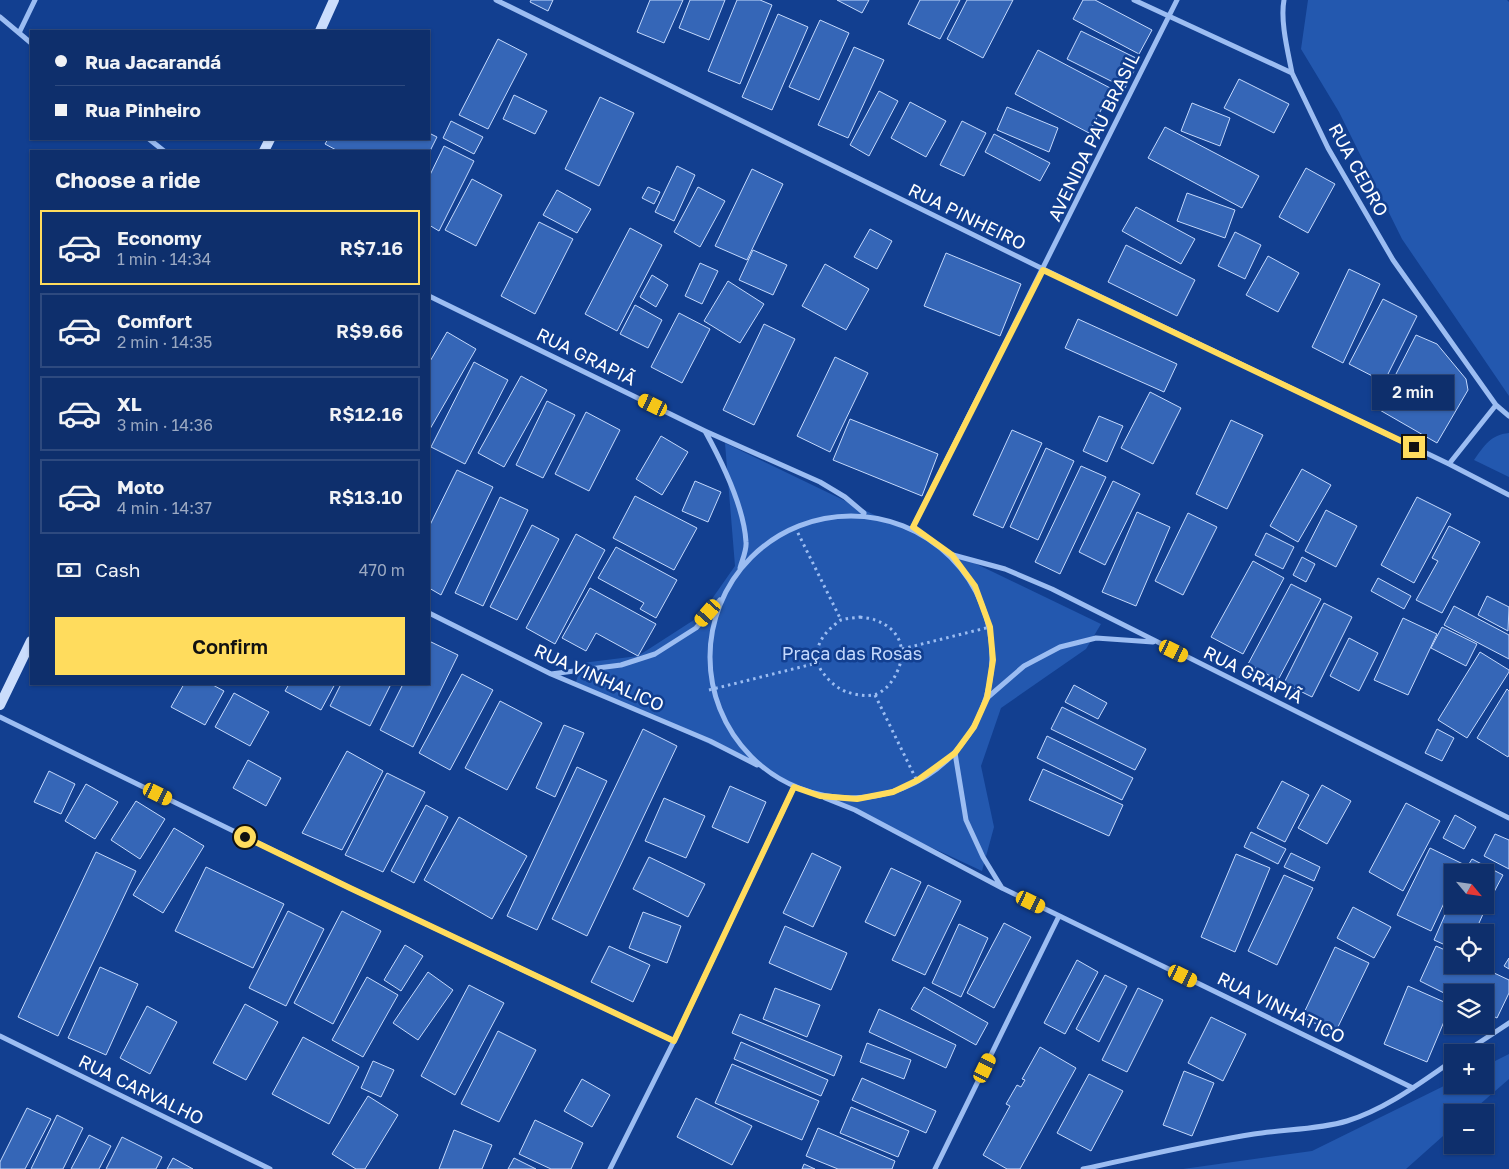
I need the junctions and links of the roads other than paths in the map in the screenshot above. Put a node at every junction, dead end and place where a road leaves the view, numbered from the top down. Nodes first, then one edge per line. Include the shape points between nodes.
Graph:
1 (35, 0) edge
2 (334, 0) edge
3 (496, 0) edge
4 (1134, 0) edge
5 (1177, 0) edge
6 (1284, 0) edge
7 (0, 17) edge
8 (1169, 17) junction
9 (320, 30) edge
10 (19, 33) junction
11 (30, 42) edge
12 (1292, 73) junction
13 (150, 140) edge
14 (163, 150) edge
15 (1043, 270) junction
16 (430, 296) edge
17 (1496, 405) junction
18 (1509, 416) edge
19 (704, 431) junction
20 (1449, 464) junction
21 (1509, 495) edge
22 (864, 513) junction
23 (913, 527) junction
24 (952, 555) junction
25 (740, 569) junction
26 (721, 598) junction
27 (430, 614) edge
28 (1156, 642) junction
29 (30, 643) edge
30 (551, 674) junction
31 (987, 698) junction
32 (0, 705) edge
33 (0, 718) edge
34 (955, 753) junction
35 (759, 766) junction
36 (794, 787) junction
37 (820, 796) junction
38 (1509, 818) edge
39 (1002, 888) junction
40 (1059, 916) junction
41 (1509, 1023) edge
42 (0, 1036) edge
43 (674, 1041) junction
44 (1477, 1044) edge
45 (1444, 1067) edge
46 (1413, 1088) junction
47 (270, 1169) edge
48 (610, 1169) edge
49 (935, 1169) edge
50 (1083, 1169) edge

1 - 10 street
2 - 9 main road
3 - 15 street, RUA PINHEIRO
4 - 8 street
5 - 8 street, AVENIDA PAU BRASIL
6 - 12 street, RUA CEDRO
7 - 10 street
8 - 12 street
8 - 15 street, AVENIDA PAU BRASIL
10 - 11 street
12 - 17 street, RUA CEDRO via 1328,148 1393,260
13 - 14 street
15 - 20 street, RUA PINHEIRO
15 - 23 street, AVENIDA PAU BRASIL
16 - 19 street, RUA GRAPIÃ
17 - 18 street, RUA CEDRO
17 - 20 street
19 - 22 street, RUA GRAPIÃ via 820,482
19 - 25 street via 718,454 741,515 747,544
20 - 21 street, RUA PINHEIRO
22 - 23 street
22 - 25 street via 807,521 795,526
23 - 24 street
24 - 28 street, RUA GRAPIÃ via 1005,569 1052,589
24 - 31 street via 975,586 990,627 993,660
25 - 26 street
26 - 30 street via 696,628 654,654 621,665
26 - 35 street via 709,643 709,690 729,731
27 - 30 street, RUA VINHALICO
28 - 31 street via 1096,638 1060,647 1024,666
28 - 38 street, RUA GRAPIÃ
29 - 32 main road
30 - 35 street, RUA VINHALICO via 710,741
31 - 34 street via 974,727
33 - 43 street
34 - 37 street via 918,780 893,792 857,799
34 - 39 street via 966,820 982,857
35 - 36 street
36 - 37 street
36 - 43 street
37 - 39 street via 855,810
39 - 40 street, RUA VINHATICO
40 - 46 street, RUA VINHATICO
40 - 49 street
41 - 44 street
42 - 47 street, RUA CARVALHO
43 - 48 street
45 - 46 street
46 - 50 street via 1374,1110 1319,1128 1256,1134

